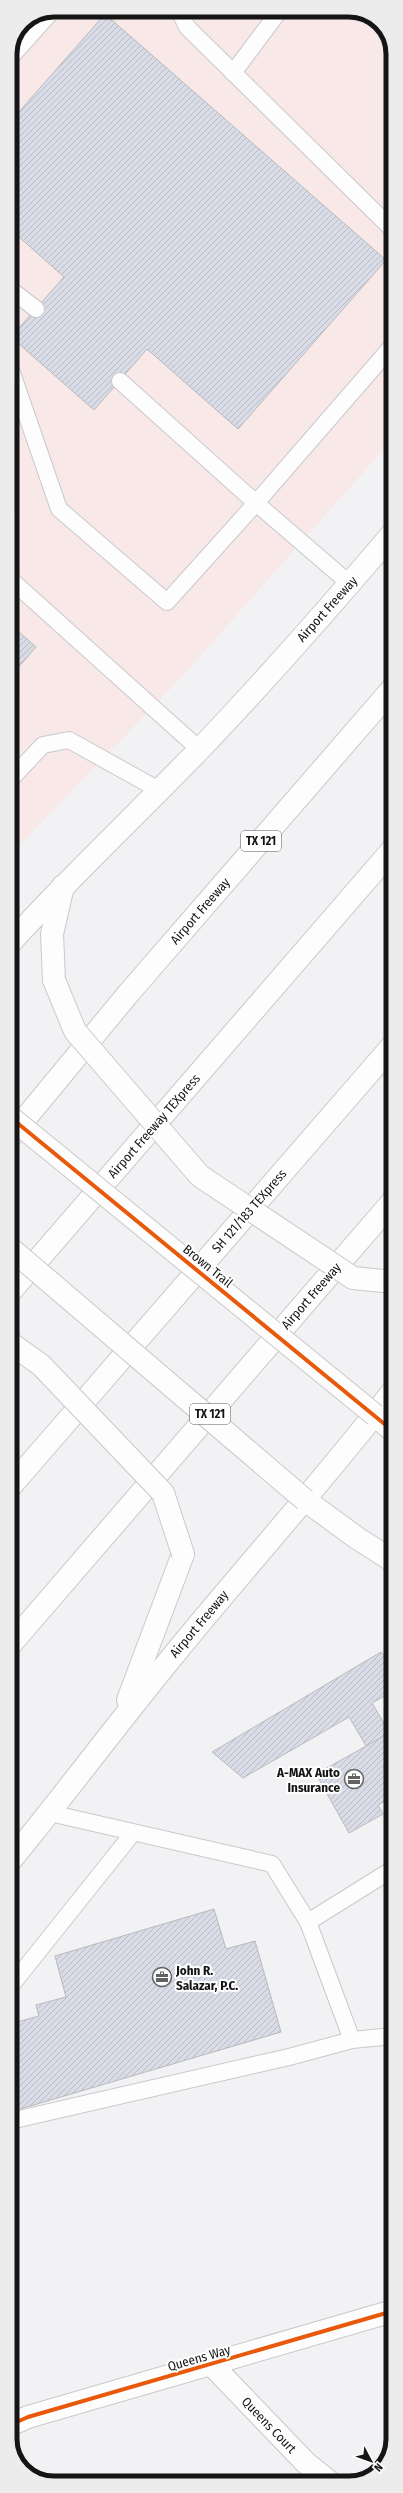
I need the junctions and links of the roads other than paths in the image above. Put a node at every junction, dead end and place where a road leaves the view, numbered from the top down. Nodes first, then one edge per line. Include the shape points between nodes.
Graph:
1 (182, 17) edge
2 (275, 17) edge
3 (45, 18) edge
4 (18, 49) edge
5 (233, 73) junction
6 (386, 220) edge
7 (17, 294) edge
8 (36, 309) dead end
9 (386, 353) edge
10 (120, 381) dead end
11 (17, 387) edge
12 (256, 503) junction
13 (386, 541) edge
14 (350, 584) junction
15 (17, 585) edge
16 (386, 696) edge
17 (199, 749) junction
18 (17, 773) edge
19 (159, 790) junction
20 (386, 857) edge
21 (64, 884) junction
22 (17, 935) edge
23 (386, 1053) edge
24 (17, 1123) edge
25 (17, 1129) edge
26 (386, 1209) edge
27 (17, 1254) edge
28 (386, 1281) edge
29 (17, 1284) edge
30 (17, 1348) edge
31 (386, 1400) edge
32 (375, 1415) junction
33 (386, 1425) edge
34 (17, 1479) edge
35 (305, 1500) junction
36 (386, 1557) edge
37 (17, 1637) edge
38 (121, 1718) junction
39 (50, 1813) junction
40 (133, 1833) junction
41 (17, 1853) edge
42 (386, 1873) edge
43 (308, 1922) junction
44 (17, 1978) edge
45 (386, 2037) edge
46 (352, 2040) junction
47 (17, 2119) edge
48 (386, 2313) edge
49 (211, 2364) junction
50 (17, 2422) edge
51 (322, 2476) edge

1 - 5 lane via 187,27
2 - 5 lane
3 - 4 lane
5 - 6 lane
7 - 8 lane
9 - 12 lane
10 - 12 lane
11 - 12 lane via 59,509 167,602
12 - 14 lane
13 - 14 main road, Airport Freeway
14 - 17 main road, Airport Freeway
15 - 17 lane
16 - 25 main road, Airport Freeway / TX 121 via 128,994
17 - 19 main road, Airport Freeway
18 - 19 lane via 43,745 69,740
19 - 21 main road, Airport Freeway
20 - 29 main road, Airport Freeway TEXpress
21 - 22 main road, Airport Freeway
21 - 28 main road, bridge via 52,934 54,980 75,1031 200,1176 353,1278
23 - 34 main road, SH 121/183 TEXpress
24 - 32 main road, Brown Trail, bridge
26 - 37 main road, Airport Freeway / TX 121
27 - 35 main road, bridge
30 - 38 main road, bridge via 41,1365 163,1492 183,1554
31 - 32 main road, Airport Freeway
32 - 33 main road, Brown Trail
32 - 35 main road, Airport Freeway
35 - 36 main road
35 - 38 main road, Airport Freeway via 265,1544
38 - 39 main road, Airport Freeway
39 - 40 lane
39 - 41 main road, Airport Freeway
40 - 43 lane via 272,1864
40 - 44 lane
42 - 43 lane
43 - 46 lane
45 - 46 lane
46 - 47 lane via 289,2057
48 - 49 main road, Queens Way
49 - 50 main road, Queens Way
49 - 51 main road, Queens Court

